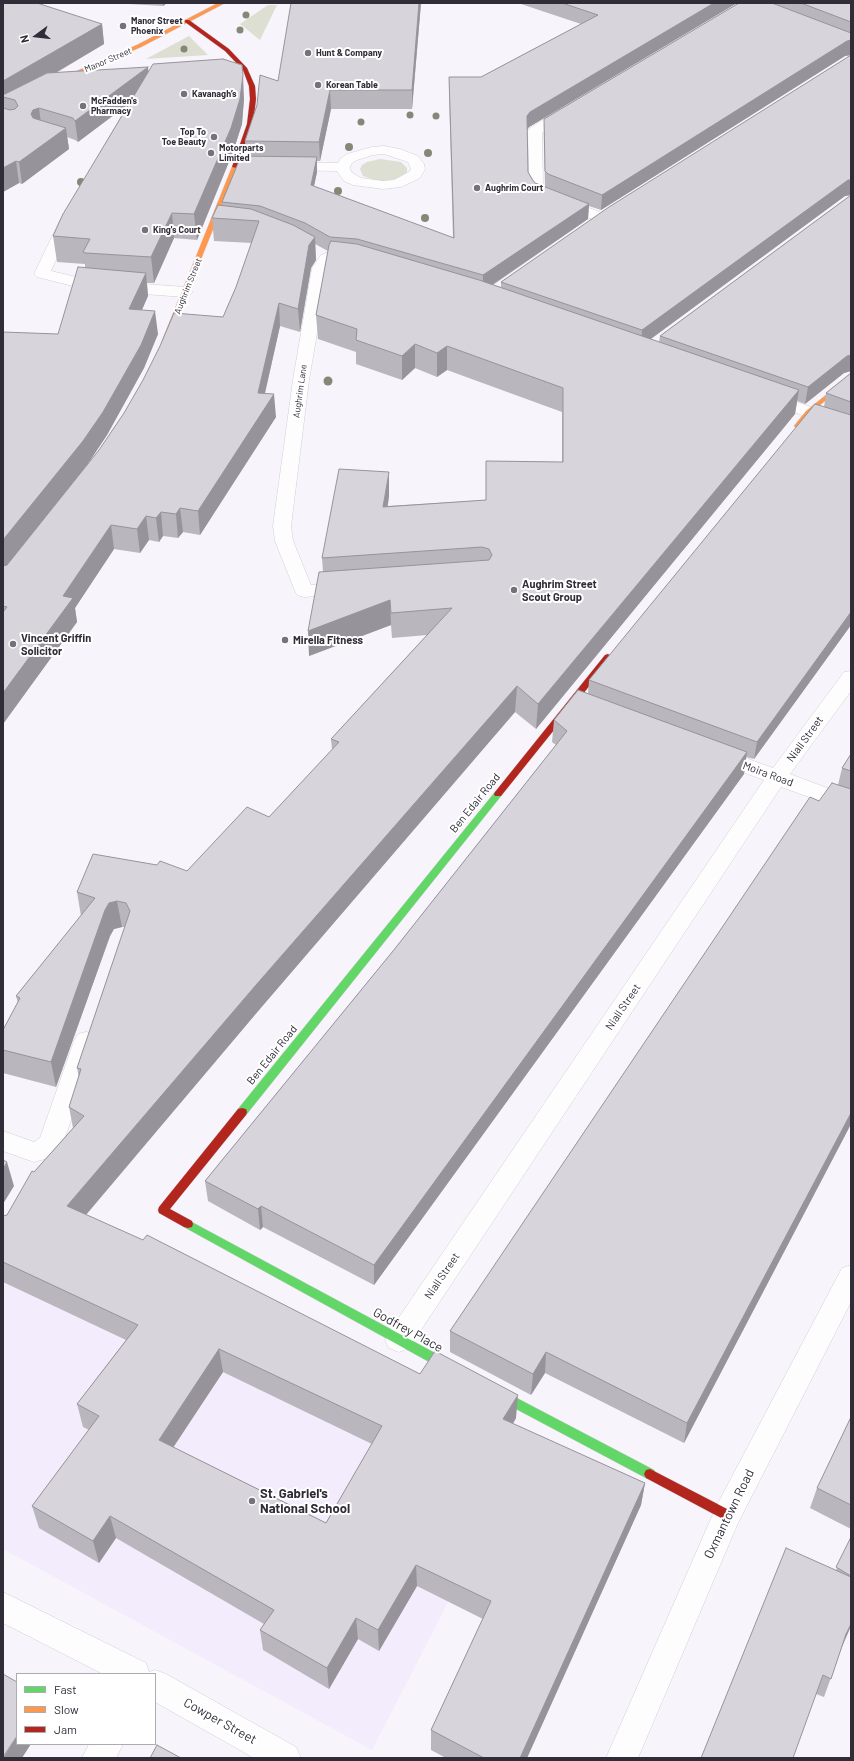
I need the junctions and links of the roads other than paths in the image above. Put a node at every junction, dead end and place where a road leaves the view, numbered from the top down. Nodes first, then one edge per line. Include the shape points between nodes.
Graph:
1 (222, 3) edge
2 (187, 21) junction
3 (79, 72) junction
4 (102, 78) edge
5 (582, 103) edge
6 (3, 111) edge
7 (237, 166) junction
8 (252, 166) edge
9 (275, 166) edge
10 (343, 167) junction
11 (73, 206) edge
12 (616, 210) edge
13 (602, 218) junction
14 (214, 222) junction
15 (229, 223) edge
16 (589, 227) edge
17 (326, 256) edge
18 (185, 292) junction
19 (162, 348) edge
20 (851, 377) edge
21 (751, 391) edge
22 (808, 412) junction
23 (851, 428) edge
24 (793, 431) edge
25 (366, 587) edge
26 (612, 652) edge
27 (851, 677) edge
28 (572, 701) junction
29 (594, 710) edge
30 (696, 747) edge
31 (778, 777) junction
32 (851, 805) edge
33 (94, 1018) edge
34 (3, 1141) edge
35 (163, 1210) joint
36 (851, 1276) edge
37 (399, 1340) junction
38 (468, 1377) edge
39 (482, 1385) edge
40 (727, 1515) junction
41 (3, 1607) edge
42 (133, 1673) edge
43 (156, 1686) edge
44 (106, 1745) edge
45 (98, 1758) edge
46 (285, 1758) edge
47 (622, 1758) edge

1 - 2 main road, Manor Street
2 - 3 main road, Manor Street via 139,46
2 - 7 main road, Aughrim Street via 227,50 239,62 241,75 252,86 250,124
3 - 4 street, Manor Street
3 - 6 main road
5 - 13 street via 535,131 536,187 540,194
7 - 8 street
7 - 14 main road, Aughrim Street
9 - 10 street
10 - 10 street via 352,157 384,150 413,159 418,169 415,175 407,180 396,184 377,185 349,178
11 - 18 street via 42,274 89,285
12 - 13 street
13 - 16 street
14 - 15 street
14 - 18 main road, Aughrim Street
17 - 25 street, Aughrim Lane via 320,268 301,380 282,526 284,541 304,591
18 - 19 main road, Aughrim Street
20 - 22 main road
21 - 22 street
22 - 23 street
22 - 24 main road
26 - 28 main road, Ben Edair Road
27 - 31 street, Niall Street
28 - 29 street
28 - 35 main road, Ben Edair Road
30 - 31 street, Moira Road
31 - 32 street, Moira Road
31 - 37 street, Niall Street
33 - 34 street via 50,1144 34,1152
35 - 37 main road, Godfrey Place
36 - 40 street, Oxmantown Road
37 - 38 main road, Godfrey Place
39 - 40 main road
40 - 47 street, Oxmantown Road
41 - 42 street
43 - 46 street, Cowper Street
44 - 45 street

